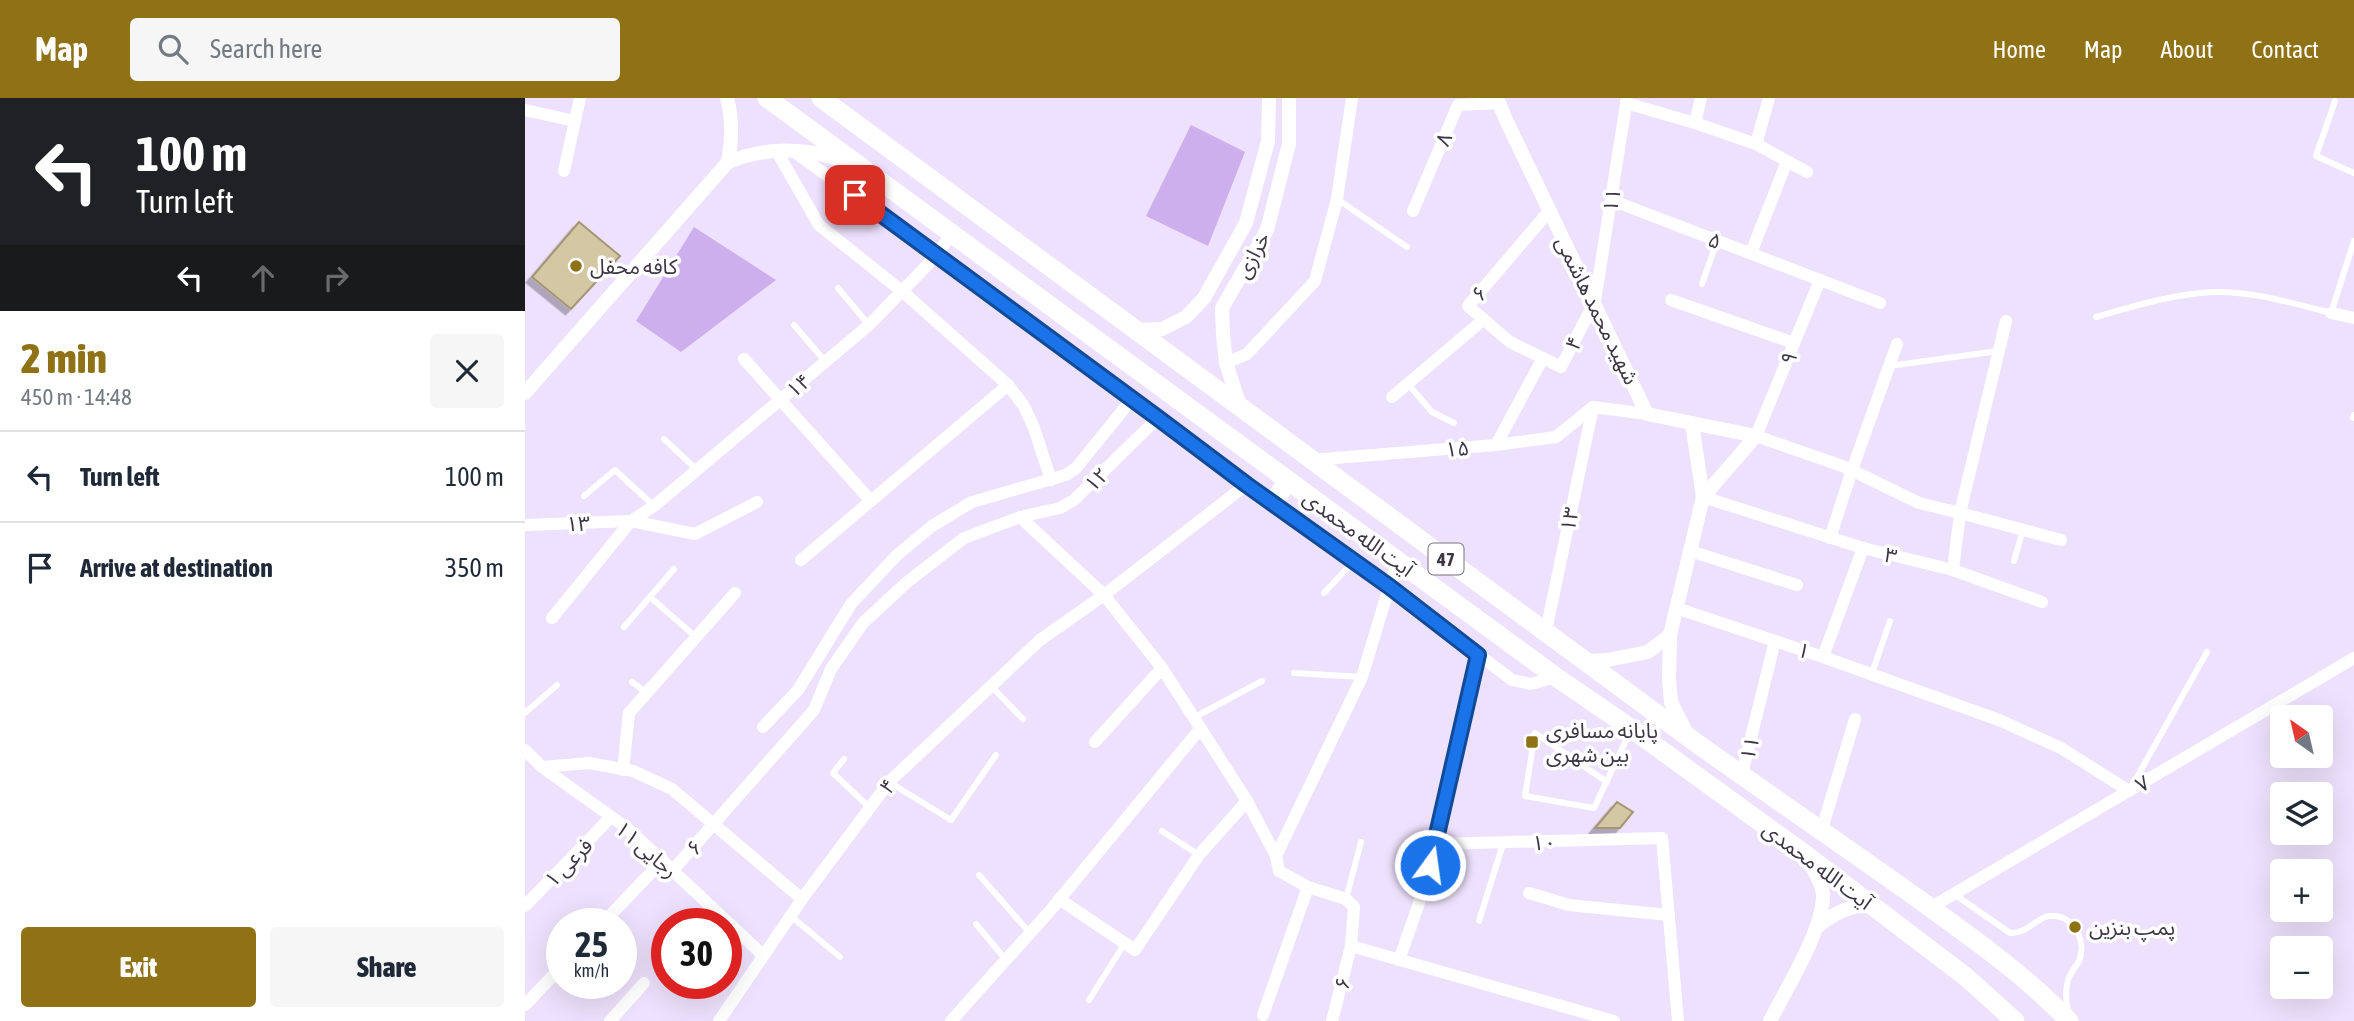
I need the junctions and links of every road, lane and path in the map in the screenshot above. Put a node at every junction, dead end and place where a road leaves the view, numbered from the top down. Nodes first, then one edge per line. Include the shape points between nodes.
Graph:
1 (580, 98) edge
2 (727, 98) edge
3 (767, 98) edge
4 (821, 98) edge
5 (1269, 98) edge
6 (1289, 98) edge
7 (1352, 98) edge
8 (1702, 98) edge
9 (1769, 98) edge
10 (1627, 100) edge
11 (2335, 100) dead end
12 (1498, 101) edge
13 (838, 105) edge
14 (525, 110) edge
15 (575, 121) junction
16 (1695, 122) junction
17 (1756, 144) junction
18 (776, 150) junction
19 (793, 151) junction
20 (1787, 161) junction
21 (728, 162) junction
22 (856, 165) junction
23 (564, 171) dead end
24 (1807, 172) dead end
25 (2354, 173) edge
26 (1337, 199) junction
27 (1611, 200) junction
28 (1550, 210) junction
29 (1413, 211) dead end
30 (951, 234) junction
31 (1717, 241) junction
32 (2354, 241) edge
33 (1407, 247) dead end
34 (1751, 253) junction
35 (937, 255) junction
36 (1820, 280) junction
37 (1702, 284) dead end
38 (838, 288) dead end
39 (903, 292) junction
40 (1671, 300) dead end
41 (1595, 301) junction
42 (1880, 303) dead end
43 (2331, 313) junction
44 (2096, 317) dead end
45 (2354, 318) edge
46 (1483, 320) junction
47 (2006, 321) dead end
48 (794, 325) dead end
49 (869, 325) junction
50 (1135, 330) junction
51 (1794, 343) junction
52 (1898, 344) dead end
53 (1999, 351) junction
54 (1543, 358) junction
55 (744, 359) dead end
56 (827, 362) junction
57 (1226, 363) junction
58 (1889, 366) junction
59 (1188, 371) junction
60 (1408, 384) junction
61 (1008, 385) junction
62 (525, 393) edge
63 (1168, 394) junction
64 (1222, 396) junction
65 (1392, 397) dead end
66 (1132, 398) junction
67 (780, 400) junction
68 (1593, 407) junction
69 (1241, 410) junction
70 (1647, 414) junction
71 (1158, 418) junction
72 (1205, 421) junction
73 (1454, 423) dead end
74 (1692, 423) junction
75 (1756, 436) junction
76 (664, 439) dead end
77 (1496, 445) junction
78 (1310, 461) junction
79 (697, 470) junction
80 (1851, 470) junction
81 (1051, 480) junction
82 (1288, 481) junction
83 (1247, 485) junction
84 (584, 496) dead end
85 (1703, 496) junction
86 (871, 501) junction
87 (757, 502) dead end
88 (1273, 503) junction
89 (654, 506) junction
90 (1960, 513) junction
91 (1020, 517) junction
92 (631, 521) junction
93 (525, 525) edge
94 (2023, 530) junction
95 (1830, 538) junction
96 (2061, 540) dead end
97 (1863, 548) junction
98 (1690, 551) junction
99 (801, 560) dead end
100 (1354, 561) junction
101 (1397, 561) junction
102 (2014, 561) dead end
103 (674, 569) dead end
104 (1953, 570) junction
105 (1797, 585) dead end
106 (1390, 587) junction
107 (735, 593) dead end
108 (1324, 593) dead end
109 (1104, 595) junction
110 (650, 597) junction
111 (2042, 602) dead end
112 (1676, 608) junction
113 (552, 618) dead end
114 (1890, 621) dead end
115 (624, 627) dead end
116 (1546, 631) junction
117 (1669, 635) junction
118 (696, 638) junction
119 (1775, 641) junction
120 (2207, 652) dead end
121 (1478, 655) junction
122 (1822, 657) junction
123 (2354, 658) edge
124 (1586, 661) junction
125 (1161, 668) junction
126 (1294, 673) dead end
127 (1873, 673) junction
128 (1362, 677) junction
129 (1556, 677) junction
130 (1262, 681) dead end
131 (632, 682) dead end
132 (557, 685) dead end
133 (991, 686) junction
134 (798, 690) junction
135 (647, 693) junction
136 (814, 710) junction
137 (525, 713) edge
138 (1023, 719) dead end
139 (1855, 719) dead end
140 (1197, 723) junction
141 (763, 727) dead end
142 (1632, 729) junction
143 (1689, 737) junction
144 (1095, 742) dead end
145 (525, 750) edge
146 (996, 755) dead end
147 (844, 759) dead end
148 (542, 767) junction
149 (623, 770) junction
150 (1742, 774) junction
151 (889, 782) junction
152 (1607, 782) junction
153 (2129, 790) junction
154 (1247, 801) junction
155 (869, 807) junction
156 (611, 817) junction
157 (714, 823) junction
158 (1822, 829) junction
159 (1162, 831) dead end
160 (1361, 842) dead end
161 (1436, 844) junction
162 (1503, 844) junction
163 (1199, 855) junction
164 (1806, 855) junction
165 (1276, 856) junction
166 (663, 860) junction
167 (673, 870) junction
168 (979, 875) dead end
169 (1308, 887) junction
170 (1529, 893) dead end
171 (1954, 894) junction
172 (803, 899) junction
173 (1059, 899) junction
174 (1346, 899) junction
175 (1870, 905) junction
176 (525, 906) edge
177 (712, 907) joint
178 (617, 908) edge
179 (1930, 908) junction
180 (1669, 915) junction
181 (792, 916) junction
182 (1479, 921) dead end
183 (976, 924) dead end
184 (1816, 928) junction
185 (1030, 933) junction
186 (1125, 943) junction
187 (1351, 946) junction
188 (763, 955) junction
189 (840, 957) dead end
190 (1006, 960) junction
191 (1399, 960) junction
192 (546, 983) edge
193 (644, 984) dead end
194 (1090, 1000) dead end
195 (525, 1005) edge
196 (1263, 1015) dead end
197 (610, 1021) edge
198 (719, 1021) edge
199 (951, 1021) edge
200 (1332, 1021) edge
201 (1613, 1021) edge
202 (1678, 1021) edge
203 (1770, 1021) edge
204 (2015, 1021) edge
205 (2069, 1021) edge

1 - 15 street
2 - 21 street via 732,138
3 - 22 main road, آیت الله محمدی / 47
4 - 13 main road, آیت الله محمدی / 47
5 - 50 street, خرازی via 1268,141 1246,223 1204,298 1186,317 1162,329
6 - 57 street, خرازی via 1289,144 1267,230 1222,308
7 - 26 street
8 - 16 street
9 - 17 street
10 - 16 street
10 - 27 street, ۱۱
11 - 25 lane via 2316,156
12 - 28 street, شهید محمد هاشمی
12 - 29 street, ۸ via 1458,105
13 - 50 main road, آیت الله محمدی / 47
14 - 15 street
15 - 23 street
16 - 17 street
17 - 20 street
18 - 19 street
18 - 21 street
18 - 39 street via 819,225
19 - 22 street via 826,154
19 - 35 street
20 - 24 street
20 - 34 street
21 - 62 street
22 - 30 main road, آیت الله محمدی / 47
26 - 33 lane
26 - 57 street via 1315,281 1247,354
27 - 31 street, ۵
27 - 41 street, ۱۱
28 - 41 street, شهید محمد هاشمی
28 - 46 street, ۶ via 1468,306
30 - 35 street, ۱۴
30 - 63 main road, آیت الله محمدی / 47
31 - 34 street, ۵
31 - 37 lane
32 - 43 lane
34 - 36 street, ۵
35 - 39 street, ۱۴
35 - 66 street
36 - 42 street, ۵
36 - 51 street, ۹
38 - 49 lane
39 - 49 street, ۱۴
39 - 61 street
40 - 51 street
41 - 54 street, ۴ via 1561,367
41 - 70 street, شهید محمد هاشمی
43 - 44 lane via 2262,296 2214,292 2170,297
43 - 45 street
46 - 54 street, ۶ via 1510,342
46 - 60 street
47 - 53 street
48 - 56 lane
49 - 56 street, ۱۴
50 - 59 main road, آیت الله محمدی / 47
51 - 75 street, ۹
52 - 58 street
53 - 58 lane
53 - 90 street
54 - 77 street
55 - 67 street
56 - 67 street, ۱۴
57 - 69 street, خرازی
58 - 80 street
59 - 63 main road via 1187,390
59 - 64 main road, آیت الله محمدی / 47
60 - 65 street
60 - 73 lane via 1432,412
61 - 81 street via 1034,428
61 - 86 street
63 - 72 main road, آیت الله محمدی / 47
64 - 69 main road, آیت الله محمدی / 47
64 - 72 main road via 1215,394 1203,401
66 - 71 street
66 - 81 street via 1076,468
67 - 79 street, ۱۴
67 - 86 street
68 - 70 street
68 - 77 street, ۱۵ via 1556,437
68 - 116 street, ۱۳
69 - 78 main road, آیت الله محمدی / 47
70 - 74 street
71 - 83 street
71 - 91 street, ۱۲ via 1074,500
72 - 82 main road, آیت الله محمدی / 47
74 - 75 street
74 - 85 street
75 - 80 street
75 - 85 street
76 - 79 lane
77 - 78 street, ۱۵
78 - 116 main road, آیت الله محمدی / 47
79 - 89 street, ۱۴
80 - 90 street via 1919,503
80 - 95 street
81 - 134 street via 972,502 897,555 851,604
82 - 88 main road
82 - 101 main road, آیت الله محمدی / 47
83 - 88 street
83 - 109 street, ۴
84 - 89 lane via 615,470
85 - 95 street
85 - 98 street
86 - 99 street
87 - 92 street, ۱۳ via 695,534
88 - 100 street
89 - 92 street, ۱۴
90 - 94 street
90 - 104 street
91 - 109 street
91 - 136 street, ۱۲ via 964,538 880,607 831,669
92 - 93 street, ۱۳
92 - 113 street
94 - 96 street
94 - 102 lane
95 - 97 street, ۳
97 - 104 street, ۳
97 - 122 street, ۱
98 - 105 street
98 - 112 street
100 - 106 street
100 - 108 lane
101 - 106 street
101 - 129 main road, آیت الله محمدی / 47
103 - 110 lane
104 - 111 street, ۳
106 - 121 street
106 - 128 street
107 - 118 street
109 - 125 street
109 - 133 street, ۴ via 1040,640
110 - 115 lane
110 - 118 lane
112 - 117 street
112 - 119 street, ۱
114 - 127 lane
116 - 124 main road, آیت الله محمدی / 47
117 - 124 street via 1648,652
117 - 143 street via 1671,702
118 - 135 street
119 - 122 street, ۱
119 - 150 street, ۱۱
120 - 153 lane
121 - 129 street via 1512,680 1531,684
121 - 161 street
122 - 127 street
123 - 153 street, ۷
124 - 143 main road, آیت الله محمدی / 47
125 - 140 street
125 - 144 street
126 - 128 lane
127 - 153 street via 1999,719 2061,748
128 - 165 street
129 - 142 main road, آیت الله محمدی / 47
130 - 140 lane
131 - 135 lane
132 - 137 lane
133 - 138 lane
133 - 151 street, ۴
134 - 136 street
134 - 141 street
135 - 149 street via 629,713
136 - 157 street, ۶
139 - 158 street
140 - 154 street
140 - 173 street
142 - 152 lane
142 - 164 main road, آیت الله محمدی / 47
143 - 150 main road, آیت الله محمدی / 47
145 - 148 street, رجایی ۱۱
146 - 151 lane via 951,820
147 - 155 lane via 833,773
148 - 149 street via 589,764
148 - 156 street, رجایی ۱۱
149 - 157 street via 672,789
150 - 158 main road, آیت الله محمدی / 47
151 - 155 street, ۴
152 - 152 lane via 1566,754 1535,733 1524,796 1594,808
153 - 171 street, ۷
154 - 163 street
154 - 165 street
155 - 172 street, ۴
156 - 166 street, رجایی ۱۱
156 - 176 street, فرعی ۱
157 - 167 street, ۶
157 - 172 street
158 - 179 main road, آیت الله محمدی / 47
159 - 163 lane
160 - 174 lane
161 - 162 street, ۱۰
161 - 191 street
162 - 180 street, ۱۰ via 1662,838
162 - 182 lane
163 - 186 street via 1135,950
164 - 175 main road, آیت الله محمدی / 47
164 - 184 street via 1823,891
165 - 169 street via 1279,871
166 - 167 street, رجایی ۱۱
166 - 178 street
167 - 177 street, رجایی ۱۱
168 - 185 lane
169 - 174 street
169 - 196 street
170 - 180 street via 1569,905
171 - 179 street, ۷
171 - 205 lane via 2010,933 2020,933 2047,916 2058,916 2075,927 2081,937 2080,959 2068,979
172 - 181 street, ۴
173 - 185 street
173 - 186 street
174 - 187 street, ۶ via 1354,907
175 - 184 street via 1850,907
175 - 204 main road, آیت الله محمدی / 47 via 1966,976
177 - 188 street, رجایی ۱۱
179 - 205 main road, آیت الله محمدی / 47 via 2038,991
180 - 202 street, ۱۰
181 - 188 street, ۴
181 - 189 lane
183 - 190 lane
184 - 203 street
185 - 190 street
186 - 194 lane
187 - 191 street
187 - 200 street, ۶
188 - 198 street, ۴
190 - 199 street
191 - 201 street
192 - 195 street
193 - 197 street

